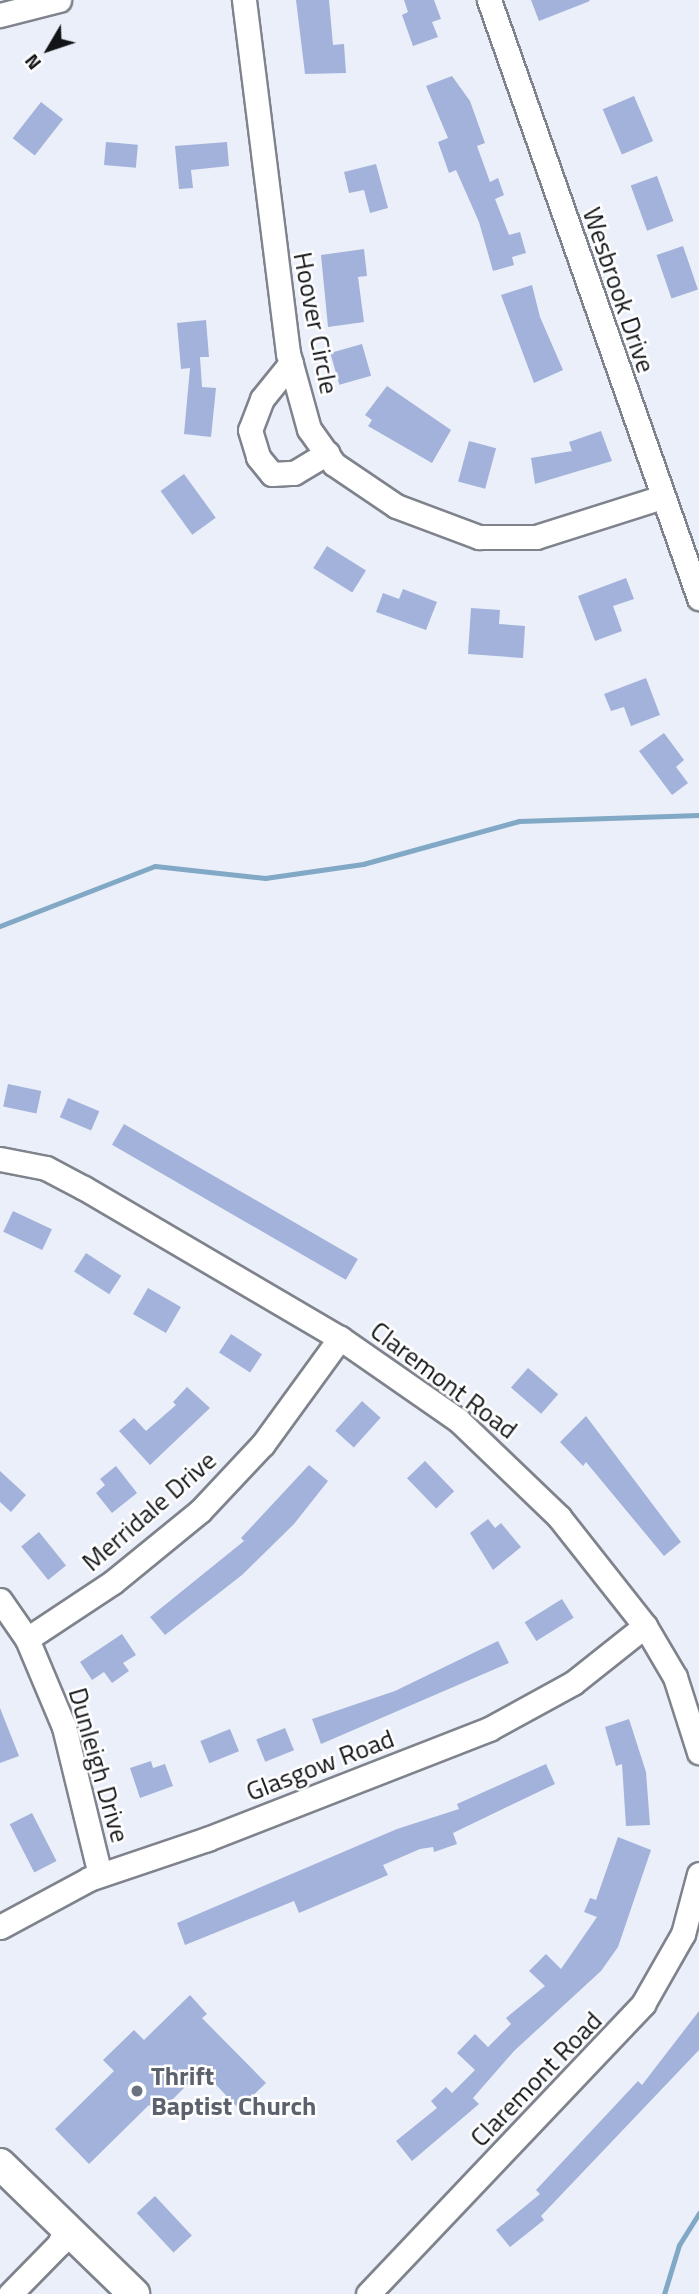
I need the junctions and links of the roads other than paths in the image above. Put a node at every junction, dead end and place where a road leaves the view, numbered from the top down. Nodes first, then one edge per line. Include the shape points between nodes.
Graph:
1 (59, 0) edge
2 (244, 0) edge
3 (489, 0) edge
4 (0, 15) edge
5 (291, 363) junction
6 (327, 453) junction
7 (662, 497) junction
8 (699, 598) edge
9 (0, 1159) edge
10 (340, 1338) junction
11 (0, 1600) edge
12 (645, 1626) junction
13 (27, 1639) junction
14 (699, 1752) edge
15 (699, 1874) edge
16 (100, 1875) junction
17 (0, 1927) edge
18 (691, 1937) edge
19 (0, 2164) edge
20 (66, 2228) junction
21 (10, 2294) edge
22 (134, 2294) edge
23 (368, 2294) edge

1 - 4 street
2 - 5 street, Hoover Circle
3 - 7 street, Wesbrook Drive
5 - 6 street, Hoover Circle via 309,429
5 - 6 street via 262,399 250,430 258,457 272,474 294,473
6 - 7 street, Hoover Circle via 396,506 479,537 536,537
7 - 8 street, Wesbrook Drive
9 - 10 street, Claremont Road via 32,1163 75,1183
10 - 12 street, Claremont Road via 424,1393 511,1466 591,1553
10 - 13 street, Merridale Drive via 280,1423 200,1511 113,1582
11 - 13 street, Dunleigh Drive
12 - 14 street, Claremont Road via 675,1677
12 - 16 street, Glasgow Road via 573,1683 489,1729 207,1839
13 - 16 street, Dunleigh Drive via 64,1727
15 - 18 street, Claremont Road
16 - 17 street, Glasgow Road
18 - 23 street, Claremont Road via 620,2032
19 - 20 main road
20 - 21 street via 59,2244
20 - 22 main road

